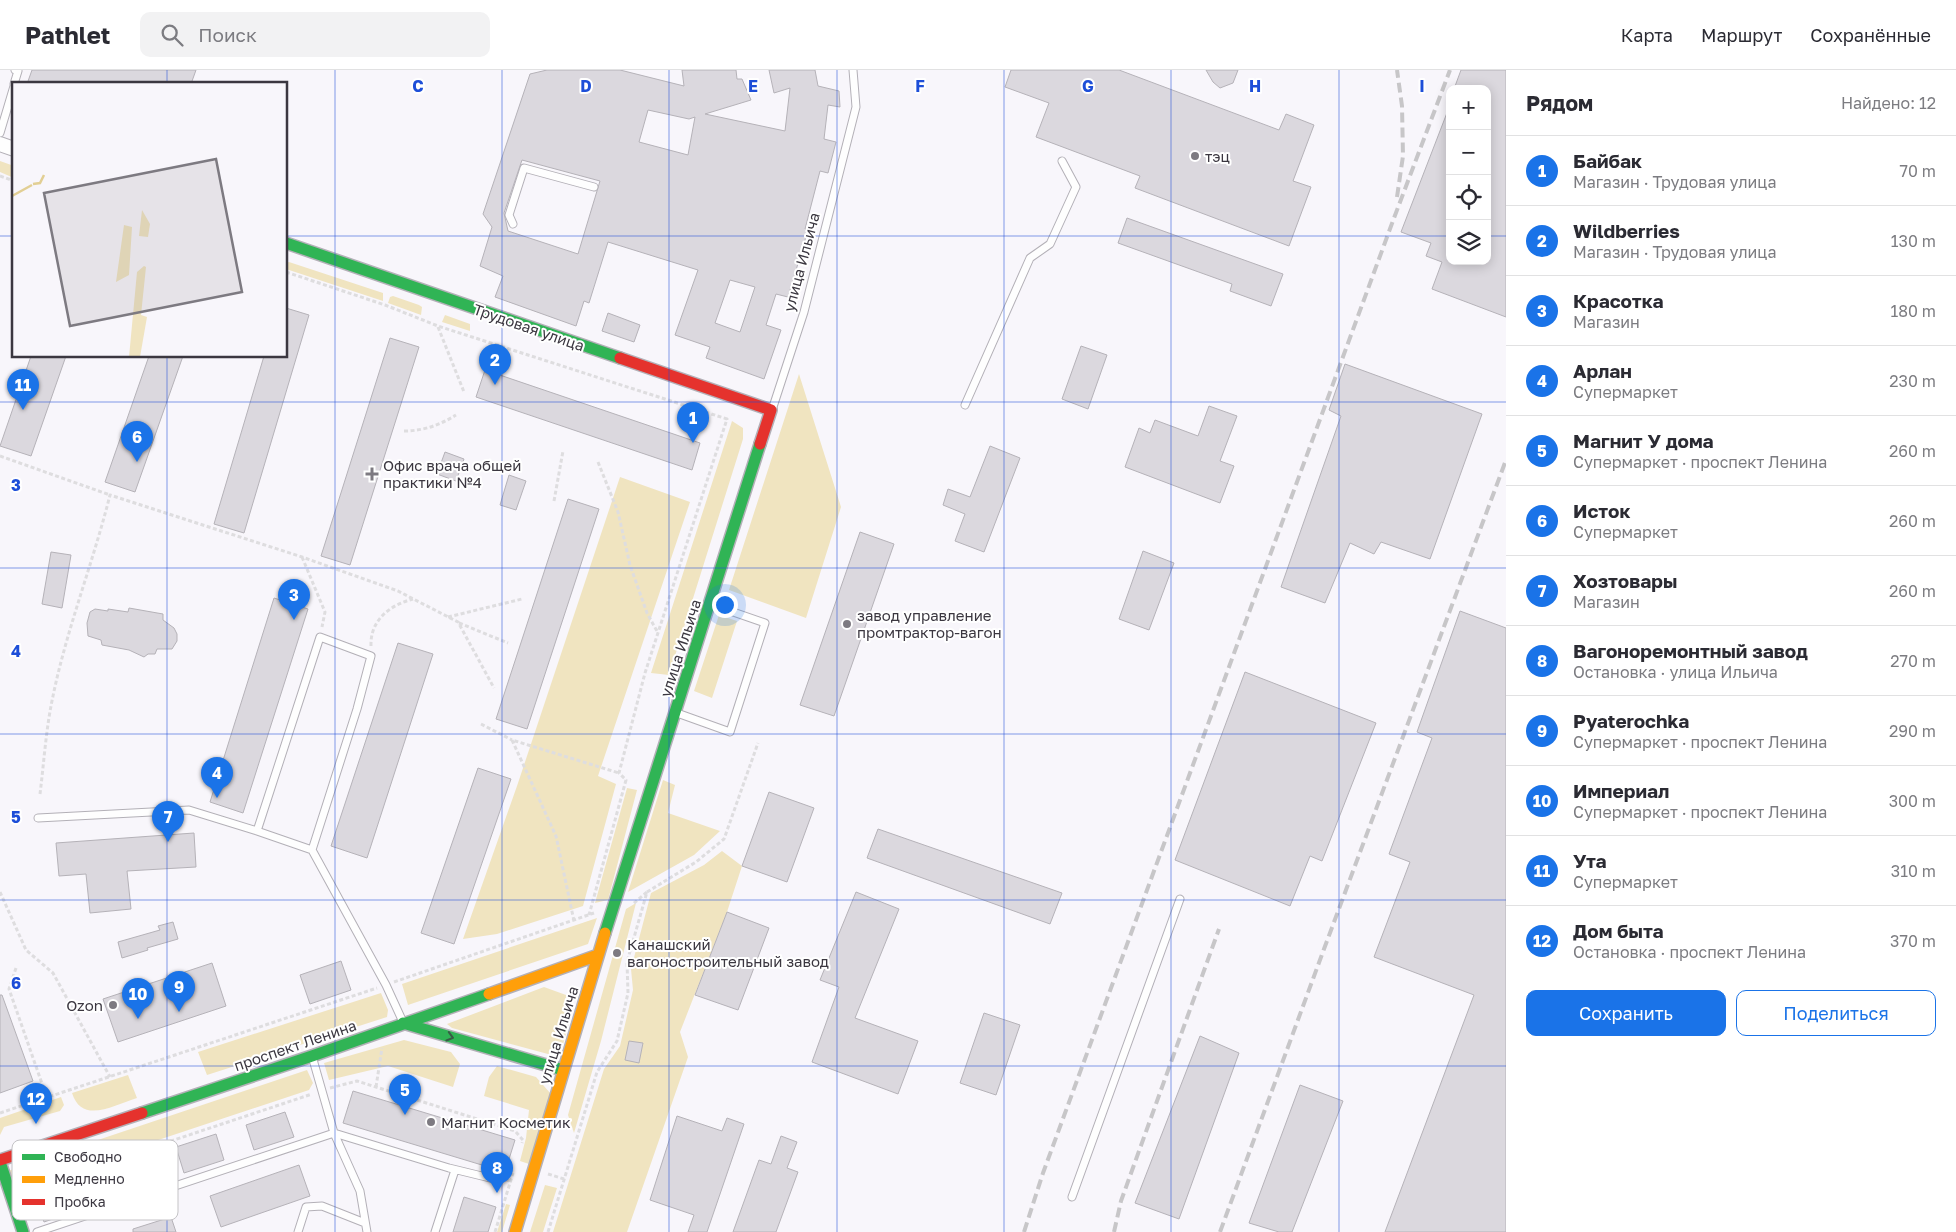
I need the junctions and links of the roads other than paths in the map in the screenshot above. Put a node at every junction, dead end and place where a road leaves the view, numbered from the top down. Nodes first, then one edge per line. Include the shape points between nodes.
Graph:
1 (15, 70) edge
2 (853, 70) edge
3 (15, 82) edge
4 (12, 92) edge
5 (0, 133) edge
6 (0, 144) edge
7 (12, 148) edge
8 (1062, 161) dead end
9 (594, 187) dead end
10 (512, 224) dead end
11 (288, 244) edge
12 (965, 405) dead end
13 (771, 410) junction
14 (709, 604) junction
15 (675, 712) junction
16 (38, 818) dead end
17 (257, 831) junction
18 (312, 850) junction
19 (1180, 900) dead end
20 (598, 955) junction
21 (403, 1023) junction
22 (312, 1056) junction
23 (563, 1070) junction
24 (334, 1132) junction
25 (63, 1138) joint
26 (58, 1140) edge
27 (12, 1157) edge
28 (0, 1161) edge
29 (456, 1170) junction
30 (490, 1178) dead end
31 (178, 1184) edge
32 (1072, 1197) dead end
33 (12, 1198) edge
34 (19, 1220) edge
35 (72, 1220) edge
36 (365, 1223) junction
37 (23, 1232) edge
38 (37, 1232) edge
39 (298, 1232) edge
40 (367, 1232) edge
41 (435, 1232) edge
42 (515, 1232) edge

1 - 3 lane via 18,71
2 - 13 lane, улица Ильича via 856,108 804,312
4 - 5 lane
6 - 7 street
8 - 12 lane via 1076,188 1050,244 1030,258
9 - 10 lane via 524,168 509,215
11 - 13 street, Трудовая улица
13 - 14 street, улица Ильича
14 - 15 street, улица Ильича
14 - 15 lane via 765,623 730,732
15 - 20 street, улица Ильича
16 - 17 lane via 189,810
17 - 18 lane
17 - 18 lane via 320,637 371,656
18 - 21 lane via 386,985
19 - 32 lane
20 - 21 street, проспект Ленина
20 - 23 street, улица Ильича
21 - 22 street, проспект Ленина
21 -> 23 street
22 - 24 lane
22 - 25 street, проспект Ленина
23 - 42 street, улица Ильича
24 - 29 lane
24 - 31 lane
24 - 36 lane via 360,1191
25 - 26 street, проспект Ленина
27 - 28 street, проспект Ленина
28 - 33 street
29 - 30 lane
29 - 41 lane
34 - 37 street
35 - 38 lane
36 - 39 lane via 322,1206 306,1207
36 - 40 lane

